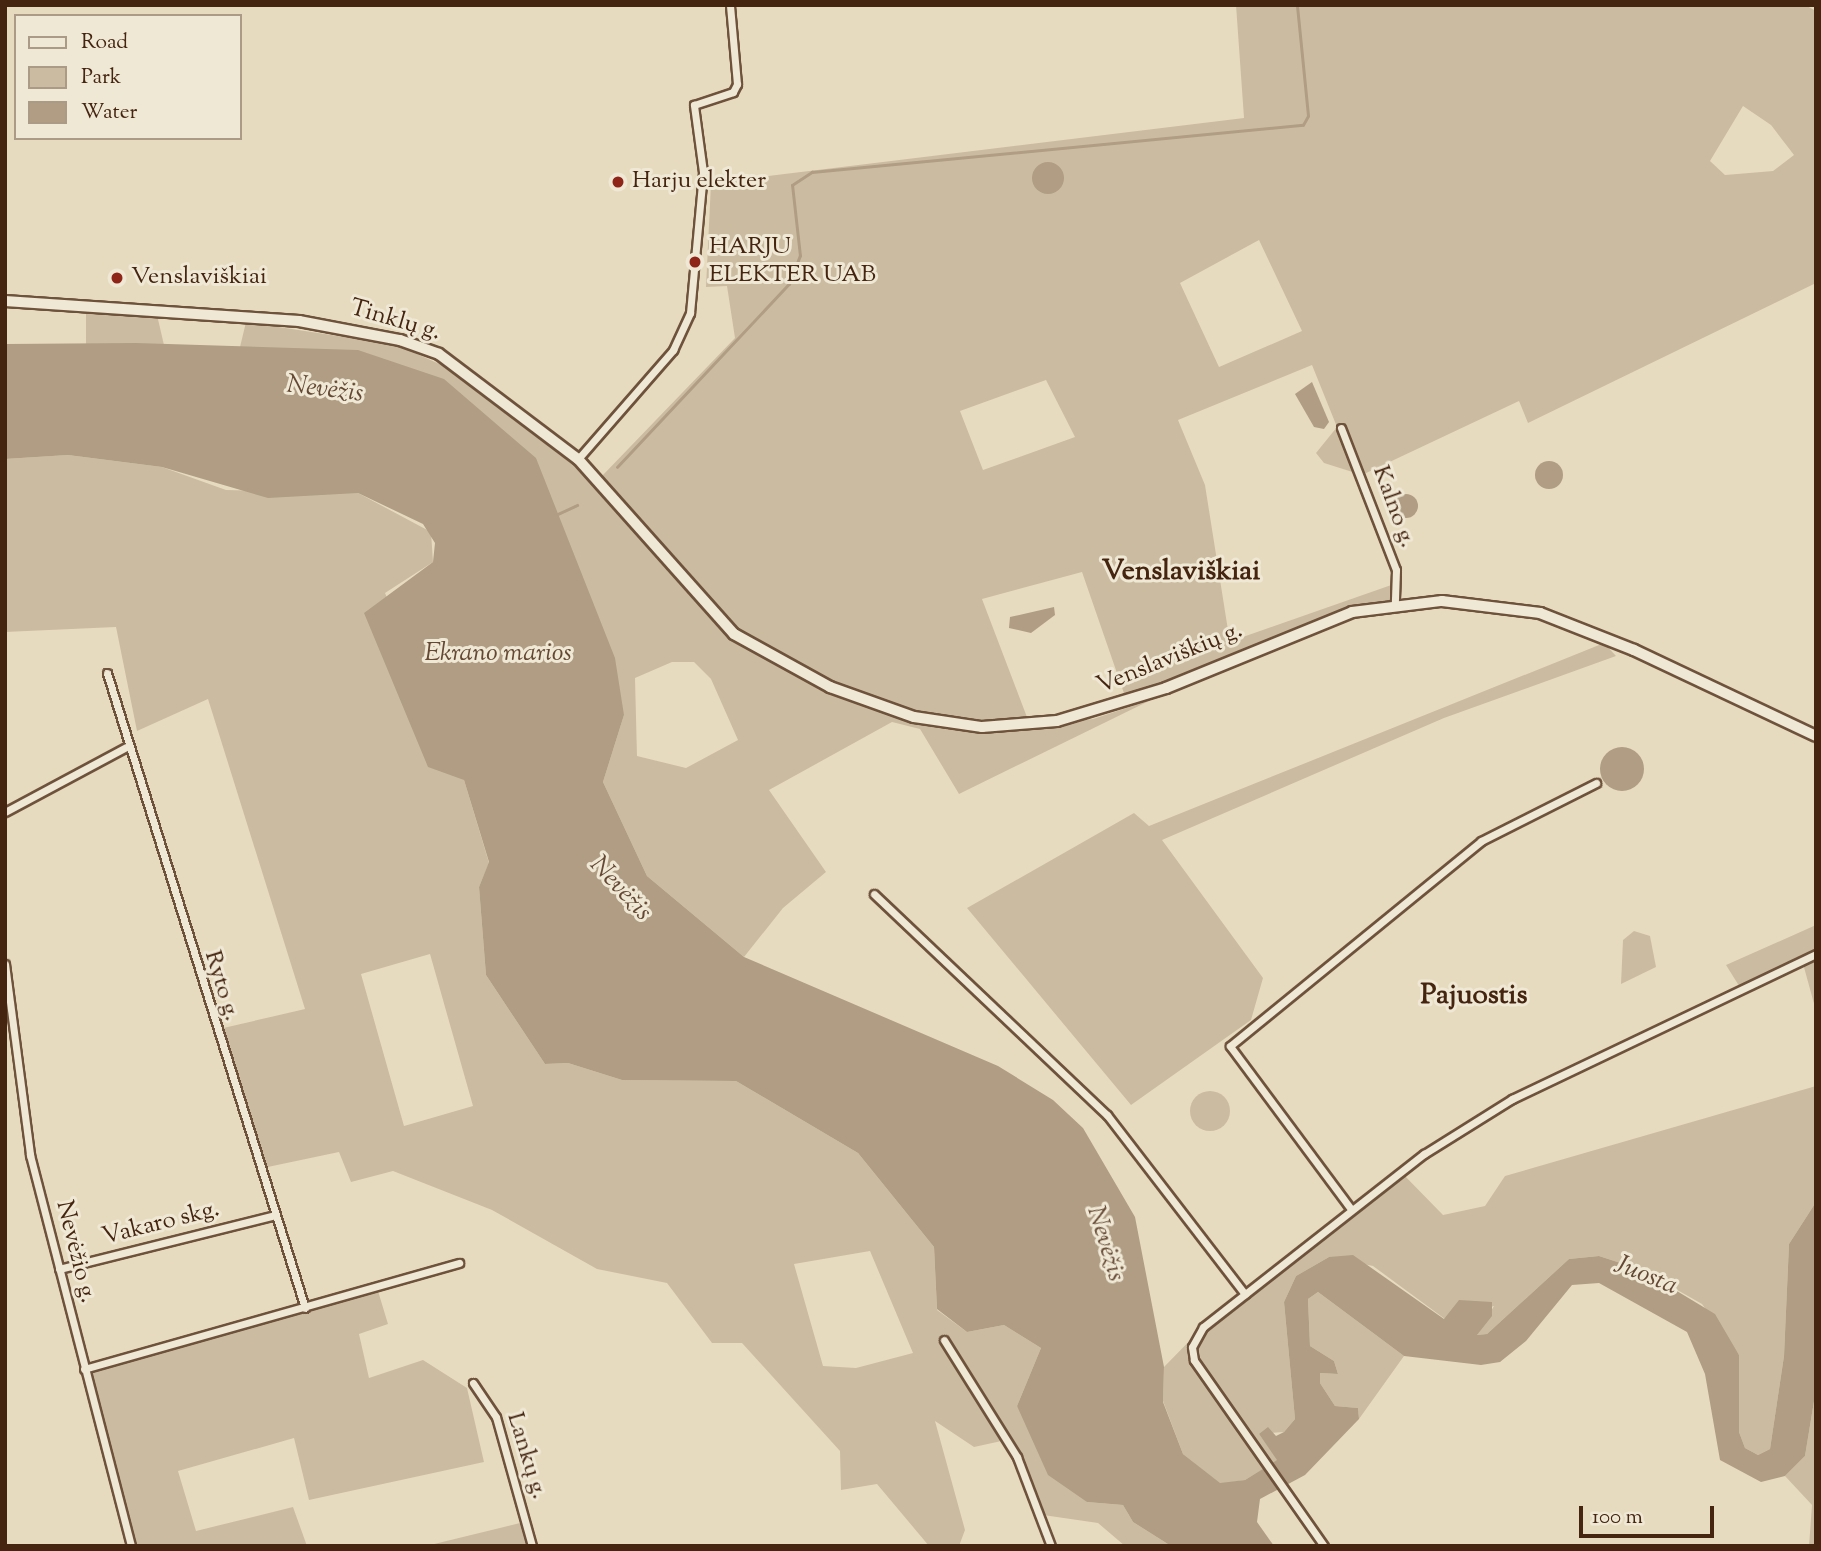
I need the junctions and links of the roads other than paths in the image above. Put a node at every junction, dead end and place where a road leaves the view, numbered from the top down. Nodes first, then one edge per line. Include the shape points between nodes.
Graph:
1 (730, 5) edge
2 (5, 301) edge
3 (1341, 428) dead end
4 (578, 459) junction
5 (683, 582) joint
6 (1395, 603) junction
7 (107, 673) dead end
8 (1816, 736) edge
9 (126, 747) junction
10 (1596, 783) dead end
11 (5, 812) edge
12 (874, 894) dead end
13 (1816, 954) edge
14 (5, 964) edge
15 (1351, 1209) junction
16 (272, 1216) junction
17 (459, 1264) dead end
18 (59, 1269) junction
19 (1245, 1294) junction
20 (305, 1308) junction
21 (944, 1340) dead end
22 (85, 1369) junction
23 (473, 1383) dead end
24 (131, 1546) edge
25 (532, 1546) edge
26 (1051, 1546) edge
27 (1324, 1546) edge

1 - 4 street via 737,84 733,92 694,105 703,172 690,313 673,350
2 - 4 main road, Tinklų g. via 299,321 400,340 439,354
3 - 6 street, Kalno g. via 1396,570
4 - 5 main road, Tinklų g.
5 - 6 main road, Venslaviškių g. via 714,617 764,655 867,702 982,727 1110,708 1316,624
6 - 8 main road, Venslaviškių g. via 1508,606 1619,644
7 - 9 street, Ryto g.
9 - 11 street
9 - 16 street, Ryto g.
10 - 15 street via 1481,841 1230,1046
12 - 19 street via 1107,1115
13 - 15 street via 1511,1099
14 - 18 street, Nevėžio g. via 24,1126
15 - 19 street
16 - 18 street, Vakaro skg.
16 - 20 street, Ryto g.
17 - 20 street
18 - 22 street, Nevėžio g.
19 - 27 street via 1203,1327 1192,1347 1194,1360
20 - 22 street
21 - 26 street via 1017,1457
22 - 24 street, Nevėžio g.
23 - 25 street, Lankų g. via 496,1417

